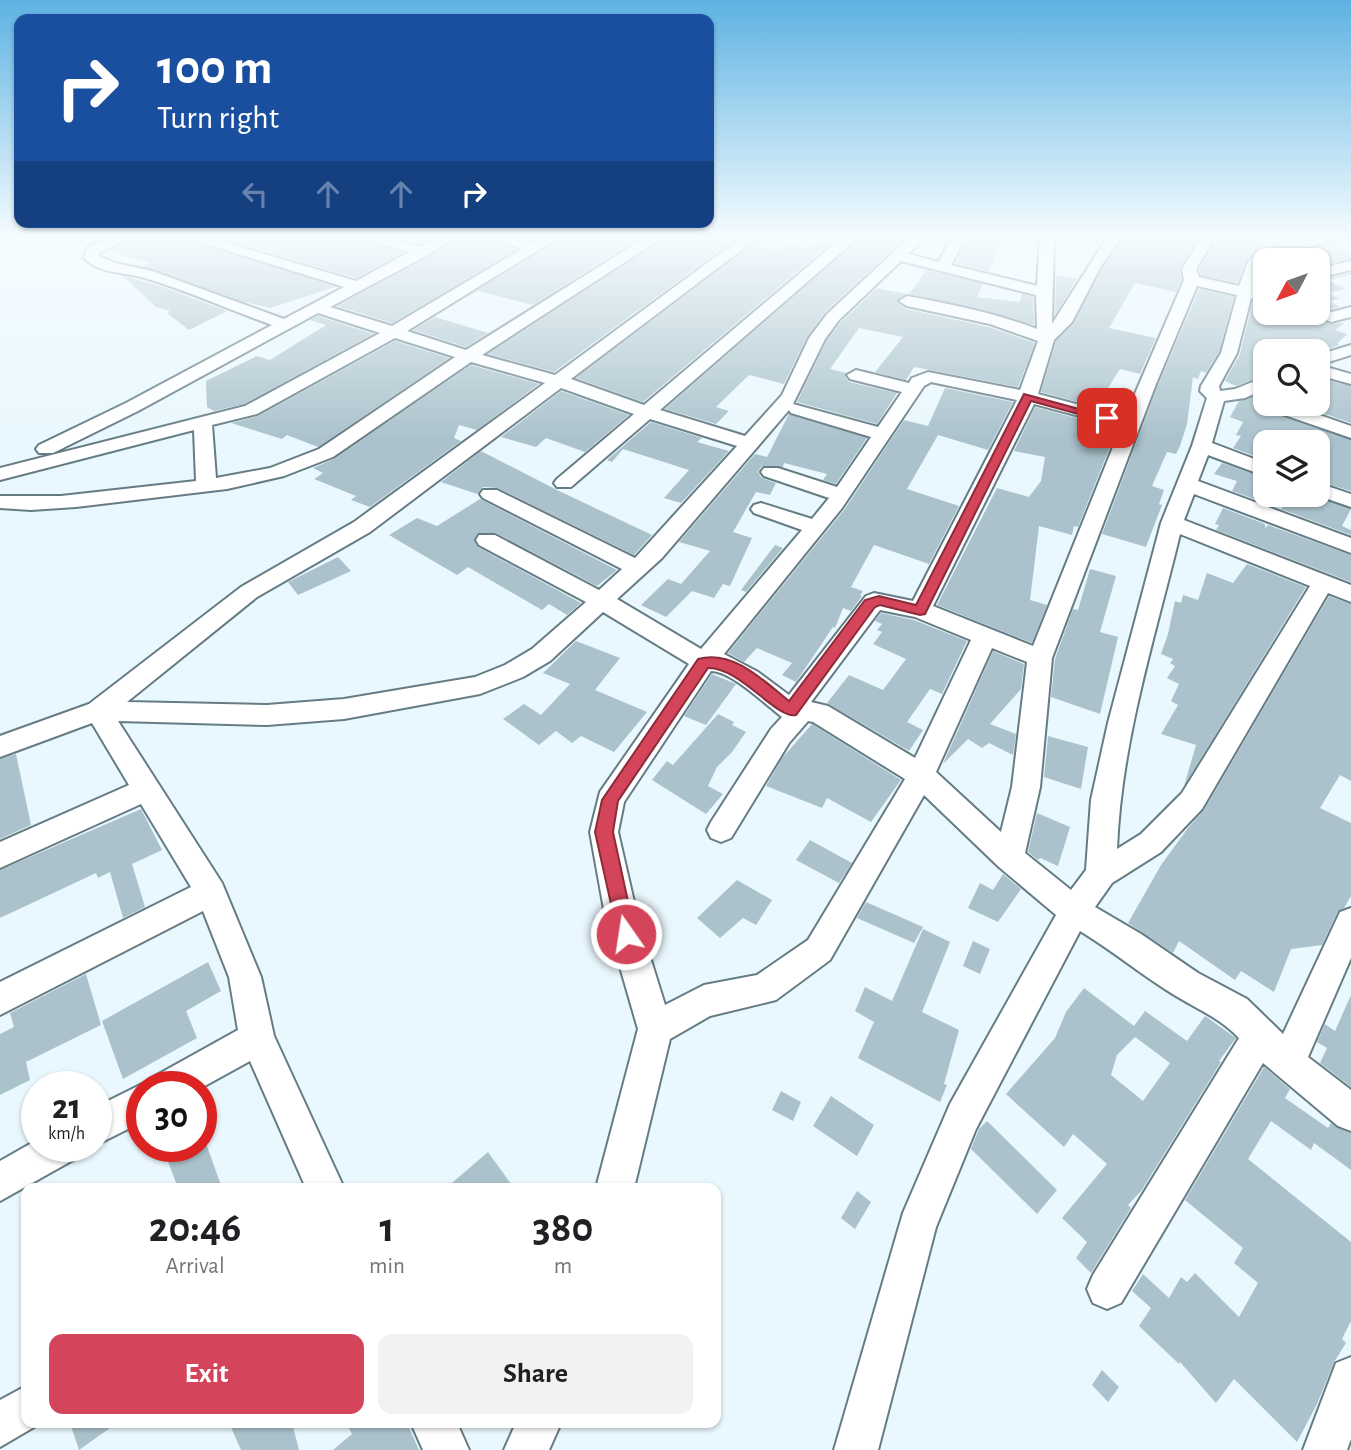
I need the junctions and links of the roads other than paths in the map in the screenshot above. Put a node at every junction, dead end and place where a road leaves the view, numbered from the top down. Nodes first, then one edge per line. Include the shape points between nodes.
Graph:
1 (228, 304) edge
2 (324, 304) edge
3 (441, 304) edge
4 (551, 304) edge
5 (662, 304) edge
6 (773, 304) edge
7 (847, 304) edge
8 (920, 304) edge
9 (1045, 304) edge
10 (1074, 304) edge
11 (1182, 304) edge
12 (1243, 304) edge
13 (318, 307) junction
14 (1351, 312) edge
15 (1330, 314) edge
16 (1330, 317) edge
17 (1351, 323) edge
18 (284, 324) junction
19 (392, 333) junction
20 (1047, 339) junction
21 (1351, 350) edge
22 (468, 356) junction
23 (1330, 356) edge
24 (1330, 373) edge
25 (856, 375) dead end
26 (1351, 379) edge
27 (559, 381) junction
28 (1253, 386) edge
29 (913, 389) junction
30 (1228, 395) junction
31 (1028, 397) junction
32 (1253, 400) edge
33 (797, 409) dead end
34 (646, 412) junction
35 (1305, 416) edge
36 (203, 424) junction
37 (1133, 425) junction
38 (1351, 432) edge
39 (883, 434) junction
40 (750, 444) junction
41 (1202, 446) junction
42 (1253, 465) edge
43 (0, 472) edge
44 (771, 472) dead end
45 (564, 483) dead end
46 (1189, 485) junction
47 (206, 486) junction
48 (1330, 493) edge
49 (489, 494) dead end
50 (841, 495) junction
51 (1351, 501) edge
52 (0, 502) edge
53 (761, 509) dead end
54 (1172, 523) junction
55 (816, 527) junction
56 (487, 540) dead end
57 (1351, 546) edge
58 (638, 568) junction
59 (1323, 583) junction
60 (1351, 594) edge
61 (601, 600) junction
62 (920, 610) junction
63 (984, 638) junction
64 (1041, 658) junction
65 (704, 662) junction
66 (796, 711) junction
67 (98, 712) junction
68 (0, 747) edge
69 (921, 775) junction
70 (147, 789) junction
71 (721, 830) dead end
72 (0, 855) edge
73 (1009, 858) junction
74 (1101, 874) junction
75 (211, 892) junction
76 (1074, 911) junction
77 (1351, 922) edge
78 (0, 999) edge
79 (655, 1029) junction
80 (1261, 1036) junction
81 (257, 1038) junction
82 (1288, 1063) junction
83 (198, 1071) edge
84 (1351, 1113) edge
85 (34, 1162) edge
86 (0, 1182) edge
87 (323, 1183) edge
88 (616, 1183) edge
89 (1107, 1289) dead end
90 (1351, 1378) edge
91 (21, 1411) edge
92 (0, 1425) edge
93 (436, 1428) edge
94 (536, 1428) edge
95 (447, 1450) edge
96 (526, 1450) edge
97 (856, 1450) edge
98 (1325, 1450) edge

1 - 18 street
2 - 13 street
3 - 19 street
4 - 22 street
5 - 27 street
6 - 34 street
7 - 40 street via 817,338 790,397
8 - 20 street via 976,315
9 - 20 street
10 - 20 street
11 - 37 street
12 - 30 street via 1231,349 1209,391
13 - 18 street
13 - 19 street
14 - 15 street
16 - 17 street
18 - 43 street
19 - 22 street
19 - 36 street via 251,410
20 - 31 street
21 - 23 street
22 - 27 street
22 - 47 street via 304,464 276,474
24 - 26 street
25 - 29 street
27 - 34 street
27 - 67 street via 362,527 249,592
28 - 30 street
29 - 31 street via 923,378 931,377
29 - 39 street
30 - 32 street
30 - 41 street
31 - 37 street
31 - 62 street
33 - 39 street
34 - 40 street
34 - 45 street
35 - 38 street
36 - 43 street
36 - 47 street
37 - 64 street
39 - 50 street
40 - 58 street
41 - 42 street
41 - 46 street
44 - 50 street
46 - 54 street
46 - 57 street
47 - 52 street via 47,506
48 - 51 street
49 - 58 street
50 - 55 street
53 - 55 street
54 - 59 street
54 - 74 street via 1107,787
55 - 65 street
56 - 61 street
58 - 61 street
59 - 60 street
59 - 74 street via 1192,801 1151,843
61 - 65 street
61 - 67 street via 541,655 480,685 344,709 267,715
62 - 63 street
62 - 66 street via 879,600 870,603
63 - 64 street
63 - 69 street
64 - 73 street via 1026,787
65 - 66 street via 722,662
65 - 79 street via 610,800 604,832 621,915
66 - 69 street via 819,713
66 - 71 street
67 - 68 street
67 - 70 street
69 - 73 street
69 - 79 street via 819,950 764,989 704,1001
70 - 72 street
70 - 75 street
73 - 76 street
74 - 76 street
75 - 78 street
75 - 81 street via 245,977
76 - 80 street via 1186,984 1235,1010
76 - 97 street via 963,1116 918,1227
77 - 82 street
79 - 88 street
80 - 82 street
80 - 89 street
81 - 83 street
81 - 87 street
82 - 84 street
85 - 86 street
90 - 98 street
91 - 92 street
93 - 95 street
94 - 96 street

